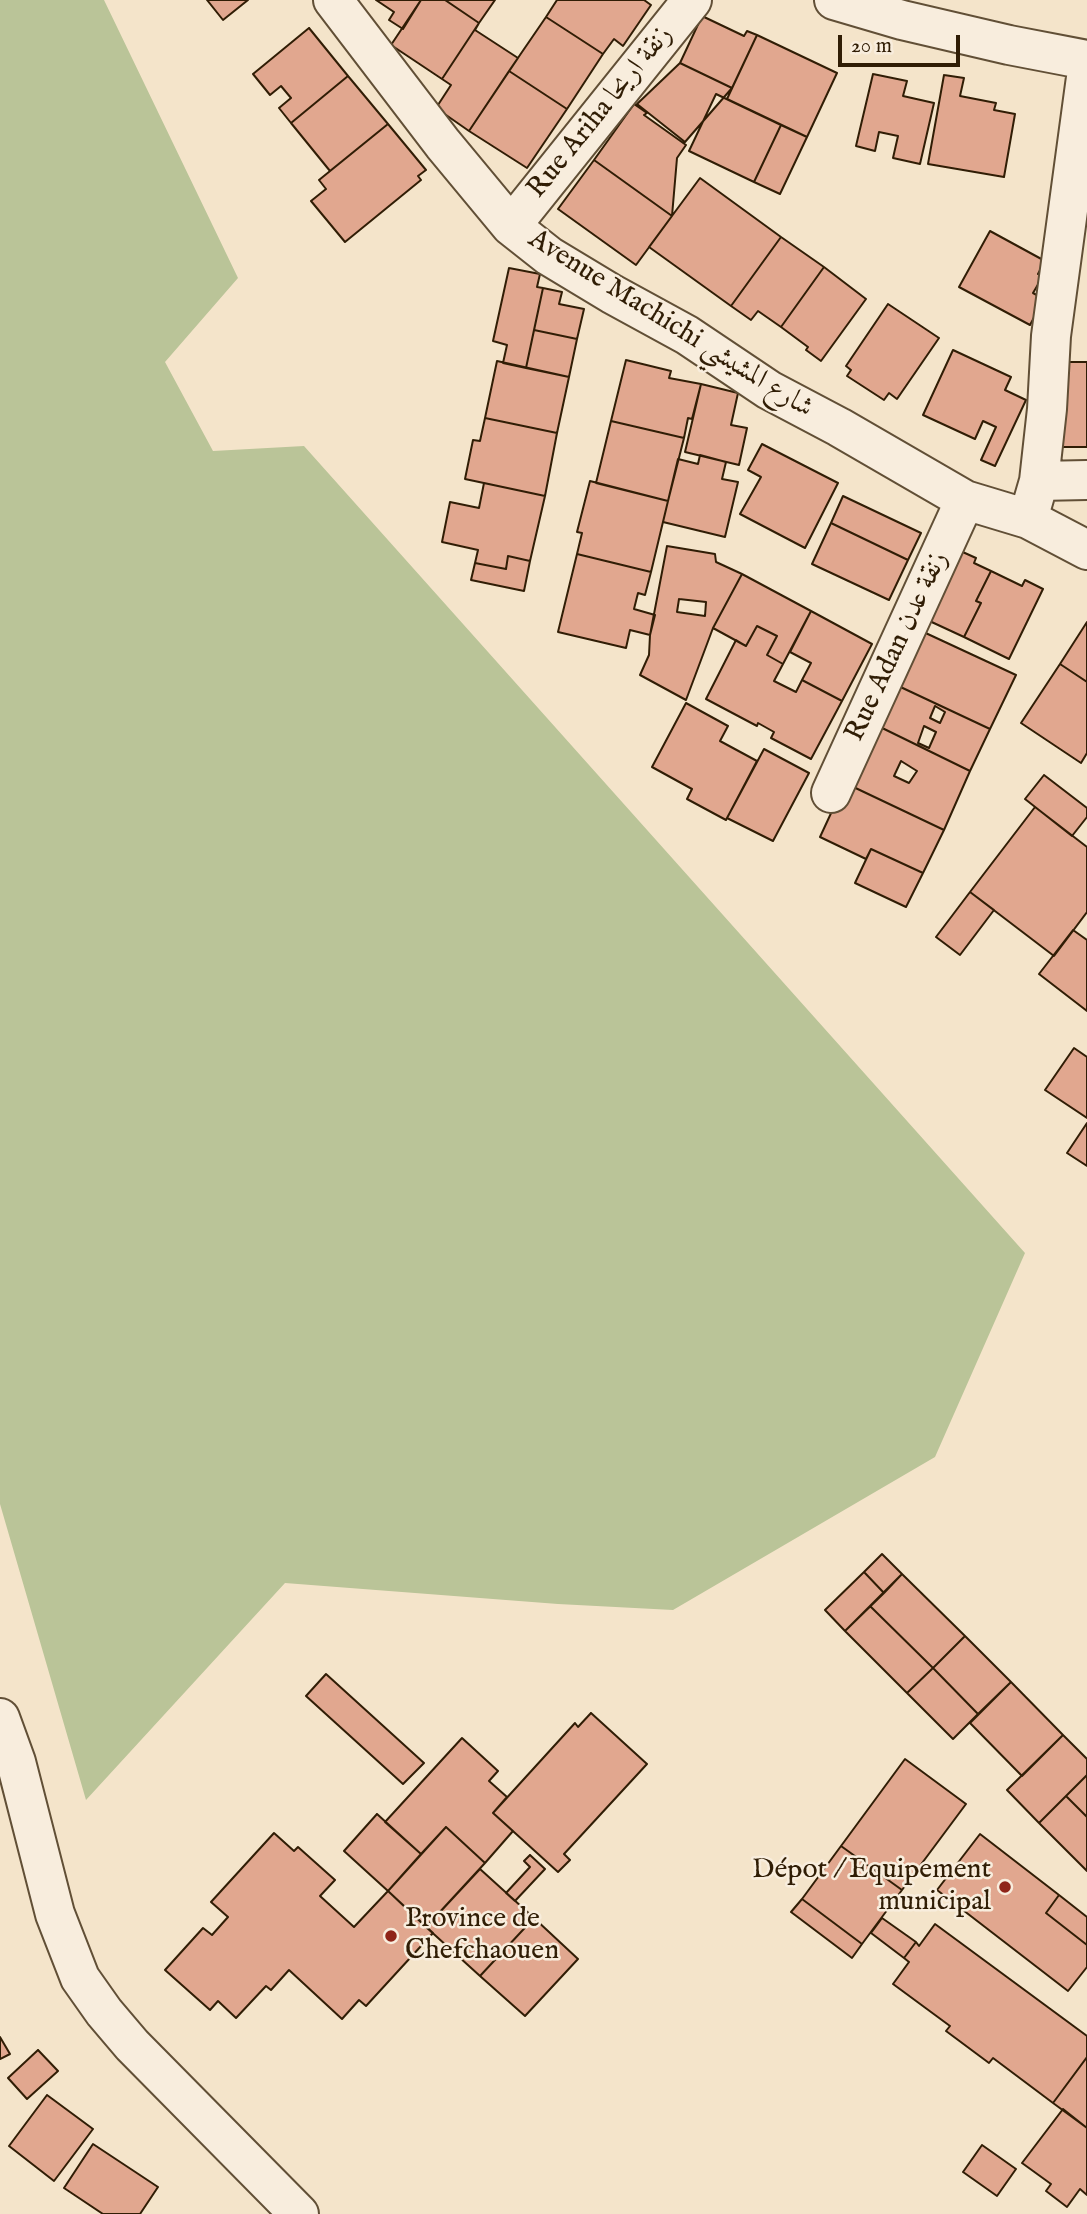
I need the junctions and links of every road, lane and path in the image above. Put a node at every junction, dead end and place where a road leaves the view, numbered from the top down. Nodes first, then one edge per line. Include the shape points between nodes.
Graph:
1 (333, 0) edge
2 (691, 0) edge
3 (834, 0) edge
4 (1087, 60) edge
5 (1087, 70) edge
6 (511, 226) junction
7 (1087, 480) edge
8 (1039, 481) junction
9 (965, 500) junction
10 (1028, 519) junction
11 (1087, 550) edge
12 (831, 793) dead end
13 (0, 1718) edge
14 (299, 2214) edge

1 - 6 street, Avenue Machichi شارع المشيشي
2 - 6 street, Rue Ariha زنقة اريحا
3 - 4 street via 1009,46
5 - 8 street via 1051,336
6 - 9 street, Avenue Machichi شارع المشيشي via 549,256 687,335 769,390
7 - 8 street
8 - 10 street
9 - 10 street, Avenue Machichi شارع المشيشي
9 - 12 street, Rue Adan زنقة عدن
10 - 11 street, Avenue Machichi شارع المشيشي
13 - 14 street via 16,1762 55,1914 80,1978 132,2045

